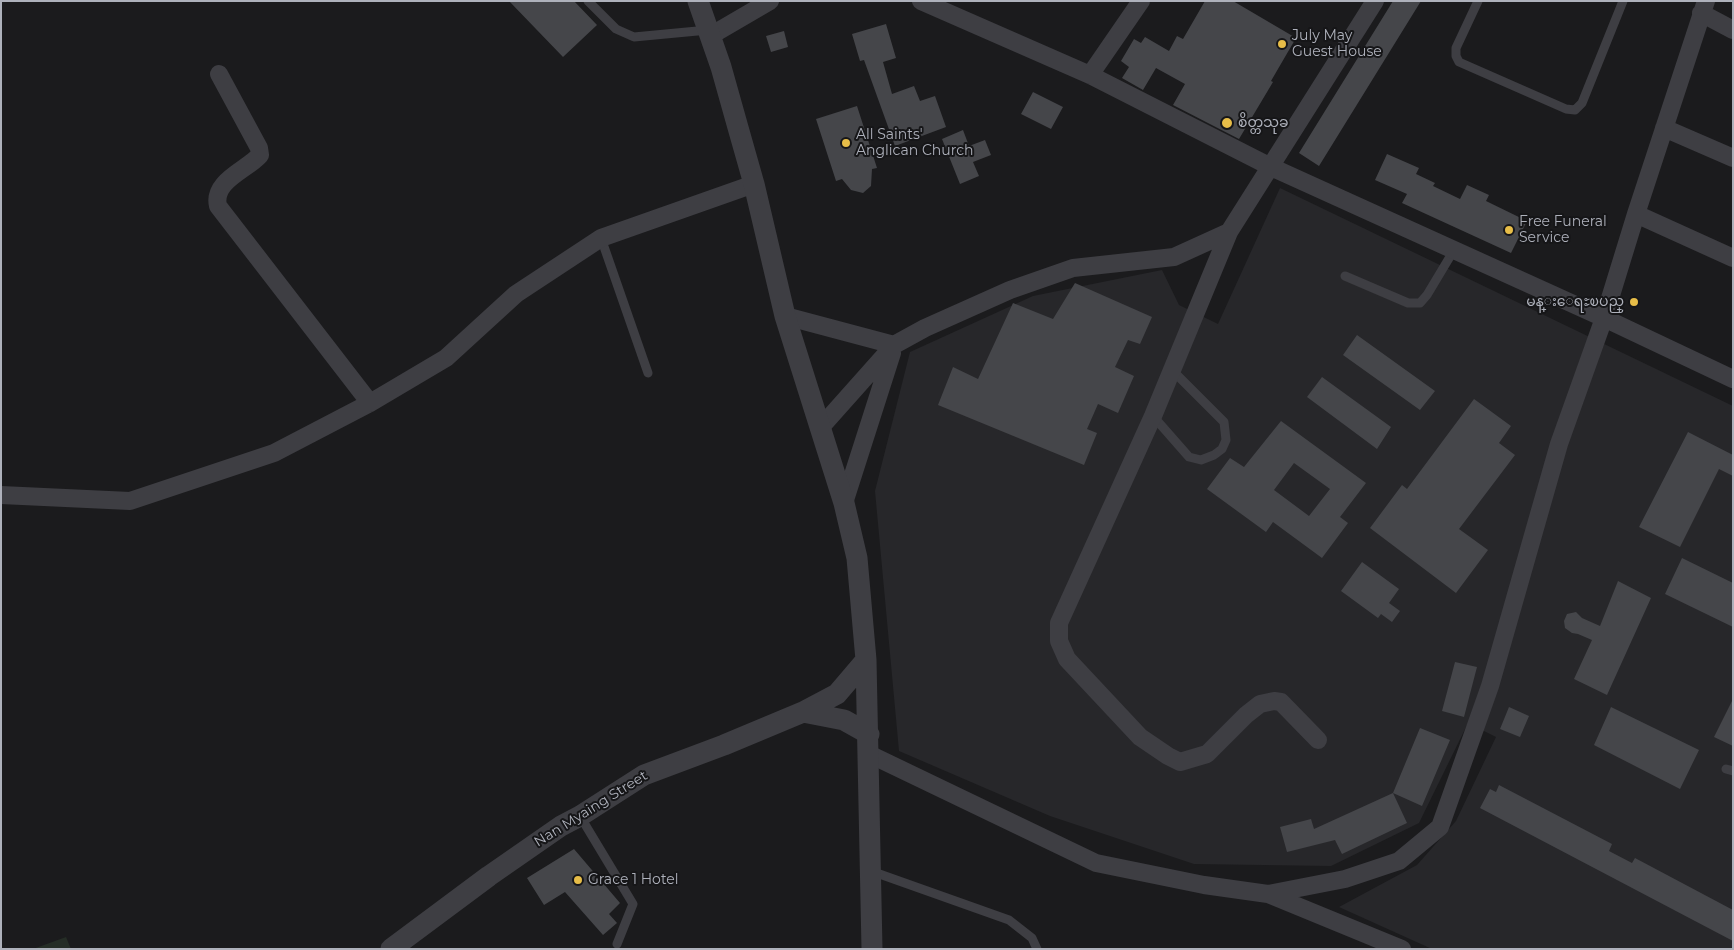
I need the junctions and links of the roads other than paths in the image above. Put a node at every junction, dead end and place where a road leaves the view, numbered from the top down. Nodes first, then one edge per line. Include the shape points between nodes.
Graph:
1 (588, 1) edge
2 (698, 1) edge
3 (770, 1) edge
4 (921, 1) edge
5 (1141, 1) edge
6 (1375, 1) edge
7 (1478, 1) edge
8 (1623, 1) edge
9 (1703, 7) edge
10 (1733, 30) edge
11 (709, 33) junction
12 (219, 74) dead end
13 (1090, 75) junction
14 (1664, 128) junction
15 (1733, 158) edge
16 (1271, 167) junction
17 (754, 184) junction
18 (1636, 214) junction
19 (1229, 232) junction
20 (601, 238) junction
21 (1454, 250) junction
22 (1733, 258) edge
23 (1345, 276) dead end
24 (785, 316) junction
25 (1604, 318) junction
26 (894, 346) junction
27 (1172, 370) junction
28 (648, 373) dead end
29 (1733, 379) edge
30 (370, 403) junction
31 (1153, 416) junction
32 (821, 427) junction
33 (1, 495) edge
34 (844, 503) junction
35 (866, 660) junction
36 (803, 712) junction
37 (1318, 740) dead end
38 (869, 744) junction
39 (580, 816) junction
40 (871, 871) junction
41 (1268, 894) junction
42 (617, 944) dead end
43 (392, 949) edge
44 (872, 949) edge
45 (1036, 949) edge
46 (1402, 949) edge

1 - 11 lane via 616,29 634,36
2 - 11 street
3 - 11 street
4 - 13 street
5 - 13 street
6 - 16 street
7 - 8 lane via 1456,48 1459,62 1566,110 1575,110 1582,103
9 - 10 street
9 - 14 street
11 - 17 street
12 - 30 street via 260,154 221,187 217,195 218,206
13 - 16 street
14 - 15 street
14 - 18 street
16 - 19 street
16 - 21 street
17 - 20 street
17 - 24 street
18 - 22 street
18 - 25 street
19 - 26 street via 1174,257 1073,268 1055,274 925,328
19 - 27 street
20 - 28 lane
20 - 30 street via 516,294 446,358
21 - 23 lane via 1420,303 1408,304
21 - 25 street
24 - 26 street
24 - 32 street
25 - 29 street
25 - 41 street via 1559,444 1490,686 1440,827 1399,861 1345,880
26 - 32 street
26 - 34 street
27 - 31 street
27 - 31 lane via 1224,422 1226,440 1214,455 1201,460 1189,457
30 - 33 street via 274,453 130,501
31 - 37 street via 1059,623 1059,641 1067,659 1140,736 1180,762 1206,754 1260,704 1274,701 1281,702
32 - 34 street
34 - 35 street via 857,558
35 - 36 street, Nan Myaing Street via 837,694
35 - 38 street
36 - 38 street via 844,720
36 - 39 street, Nan Myaing Street via 644,775
38 - 40 street
38 - 41 street via 1096,863
39 - 42 lane via 633,904
39 - 43 street, Nan Myaing Street via 489,876
40 - 44 street
40 - 45 lane via 1009,920 1032,938
41 - 46 street

